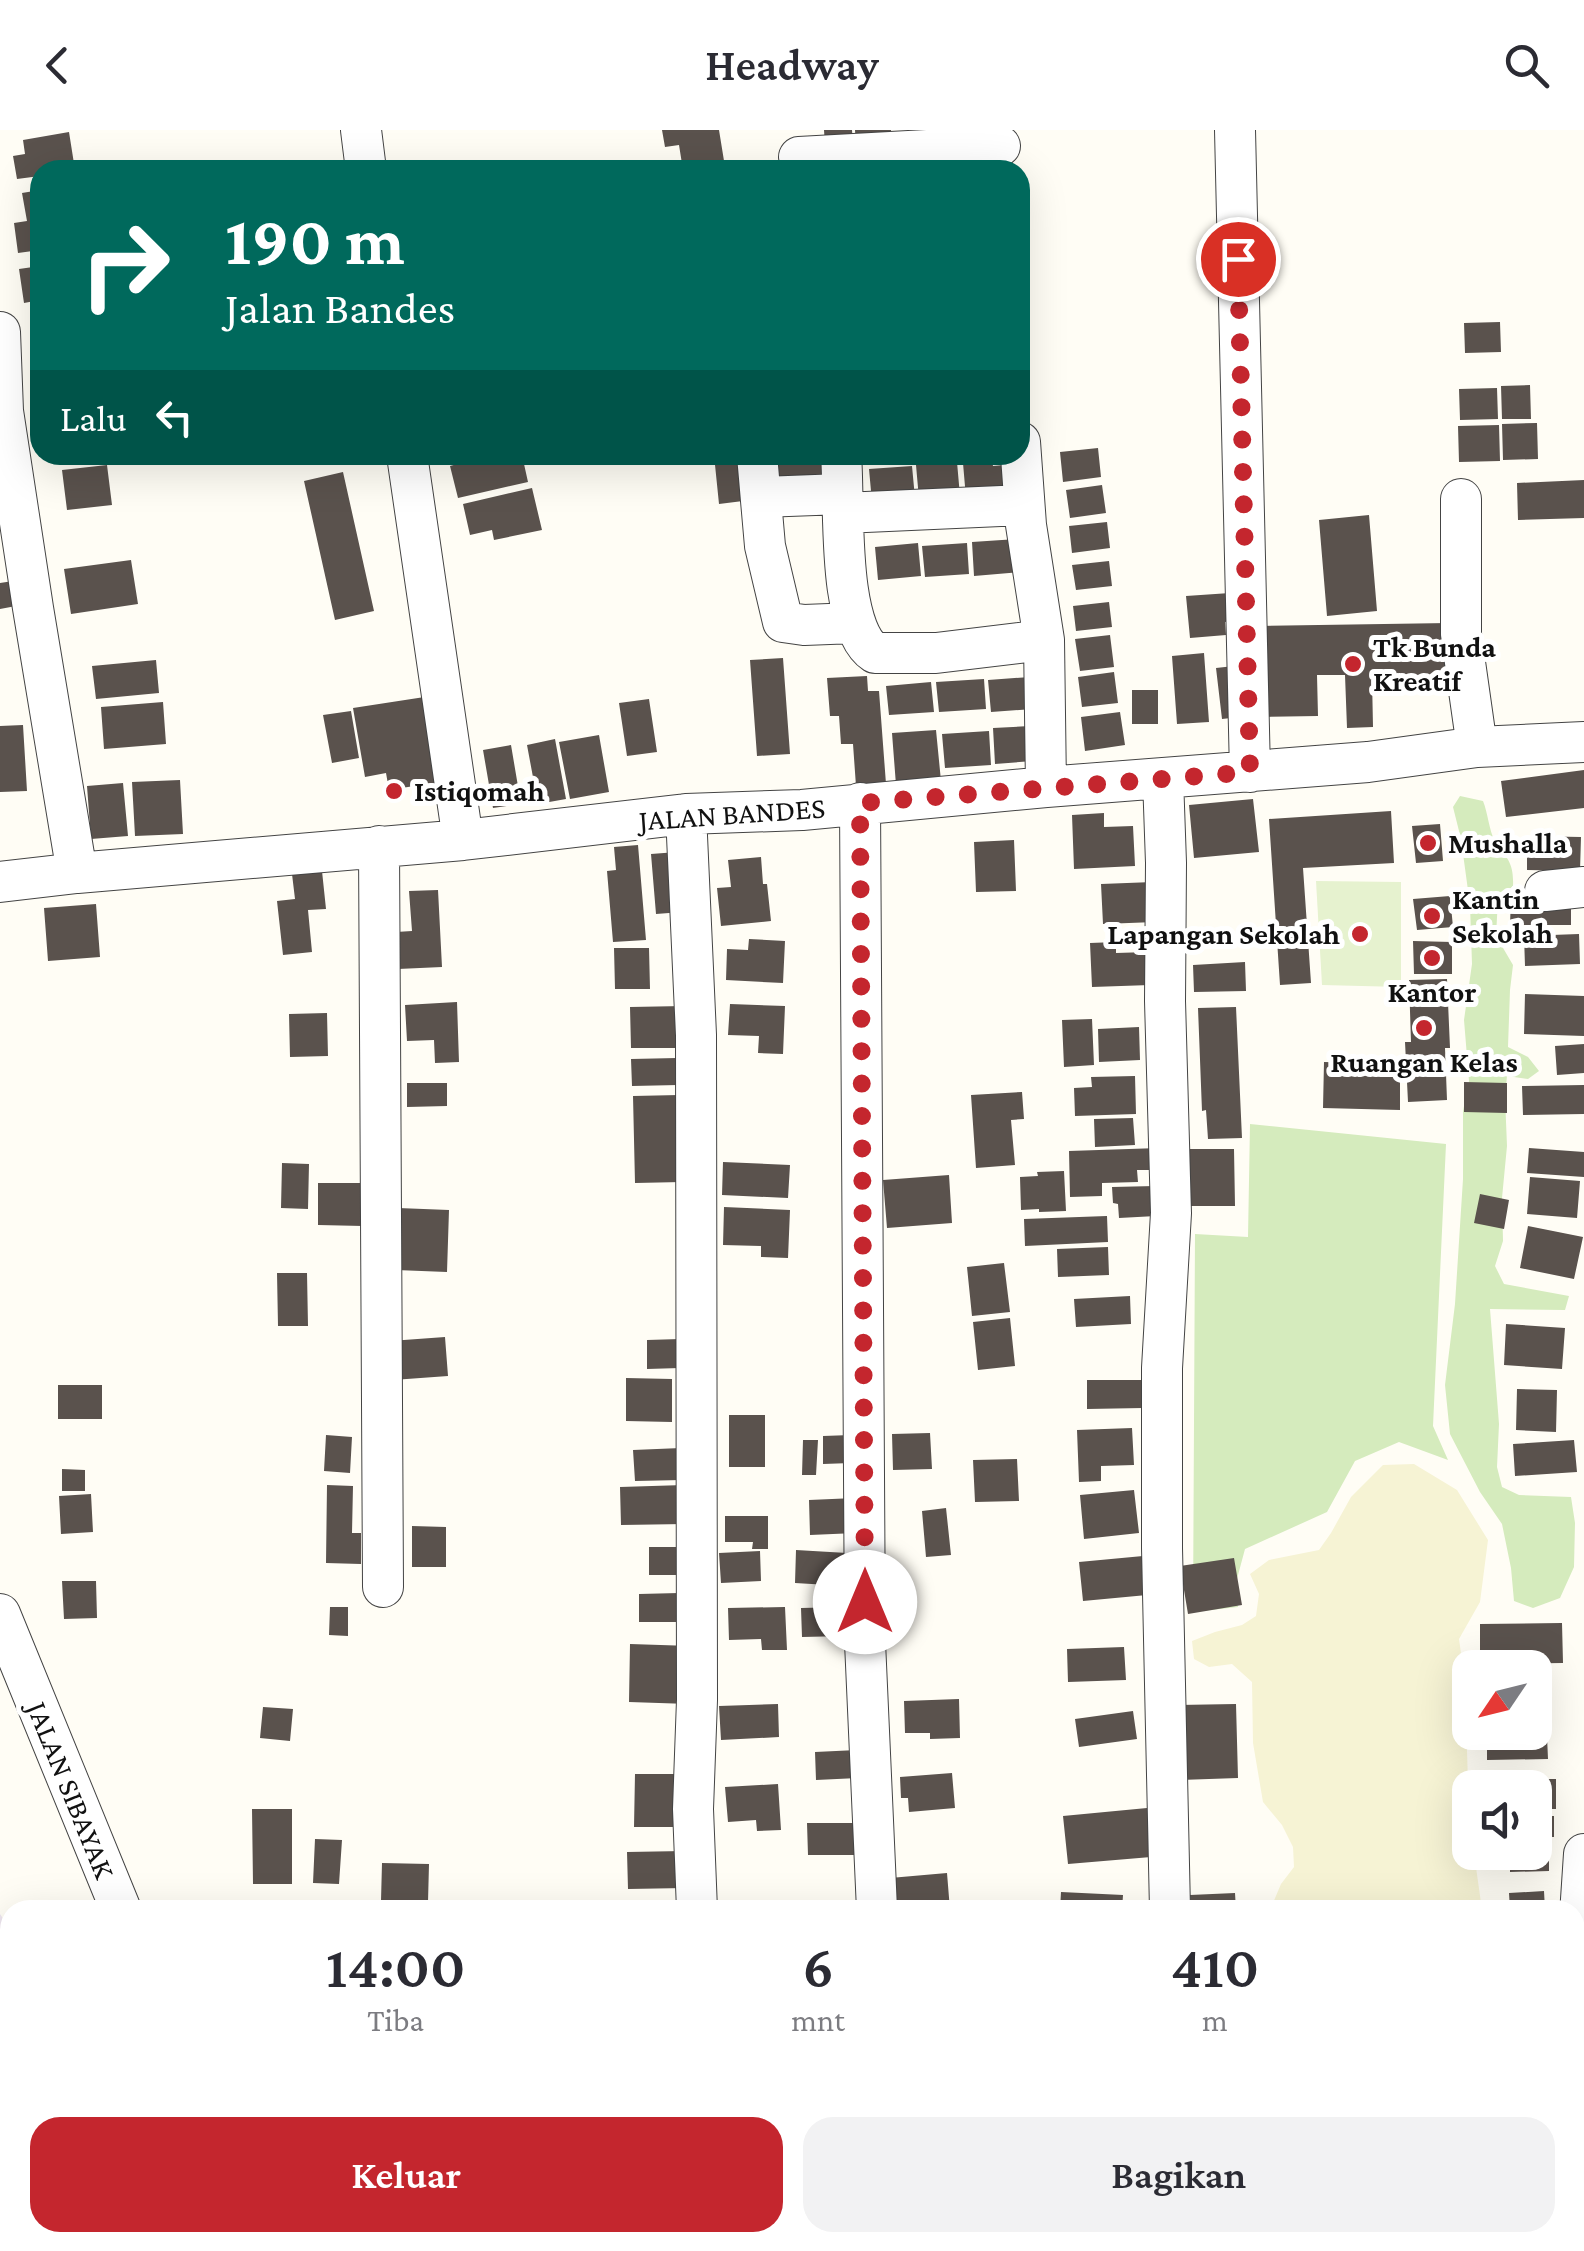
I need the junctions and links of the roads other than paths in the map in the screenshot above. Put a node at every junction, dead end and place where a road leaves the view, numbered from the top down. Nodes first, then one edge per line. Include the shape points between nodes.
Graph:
1 (361, 130) edge
2 (1235, 130) edge
3 (1000, 148) edge
4 (800, 152) edge
5 (365, 160) edge
6 (0, 332) edge
7 (408, 465) edge
8 (758, 465) edge
9 (1021, 465) edge
10 (842, 487) edge
11 (761, 497) junction
12 (1461, 499) dead end
13 (1024, 505) junction
14 (855, 622) junction
15 (1044, 640) junction
16 (1584, 742) edge
17 (1476, 747) junction
18 (1250, 772) junction
19 (1163, 778) junction
20 (1046, 787) junction
21 (860, 803) junction
22 (686, 814) junction
23 (463, 840) junction
24 (380, 846) junction
25 (78, 872) junction
26 (0, 882) edge
27 (383, 1588) dead end
28 (0, 1614) edge
29 (1584, 1854) edge
30 (116, 1900) edge
31 (697, 1900) edge
32 (877, 1900) edge
33 (1170, 1900) edge
34 (1581, 1900) edge

1 - 5 street
2 - 18 street
3 - 4 street
6 - 25 street via 3,411
7 - 23 street
8 - 11 street
9 - 13 street
10 - 11 street
10 - 13 street
10 - 14 street
11 - 14 street via 783,622
12 - 17 street via 1461,634
13 - 15 street
14 - 15 street via 875,654
15 - 20 street
16 - 17 street, JALAN BANDES
17 - 18 street, JALAN BANDES
18 - 19 street, JALAN BANDES
19 - 20 street, JALAN BANDES
19 - 33 street via 1171,1213 1162,1548
20 - 21 street, JALAN BANDES
21 - 22 street, JALAN BANDES
21 - 32 street via 865,1642
22 - 23 street, JALAN BANDES
22 - 31 street via 696,1035
23 - 24 street, JALAN BANDES
24 - 25 street, JALAN BANDES
24 - 27 street
25 - 26 street, JALAN BANDES
28 - 30 street, JALAN SIBAYAK
29 - 34 street

